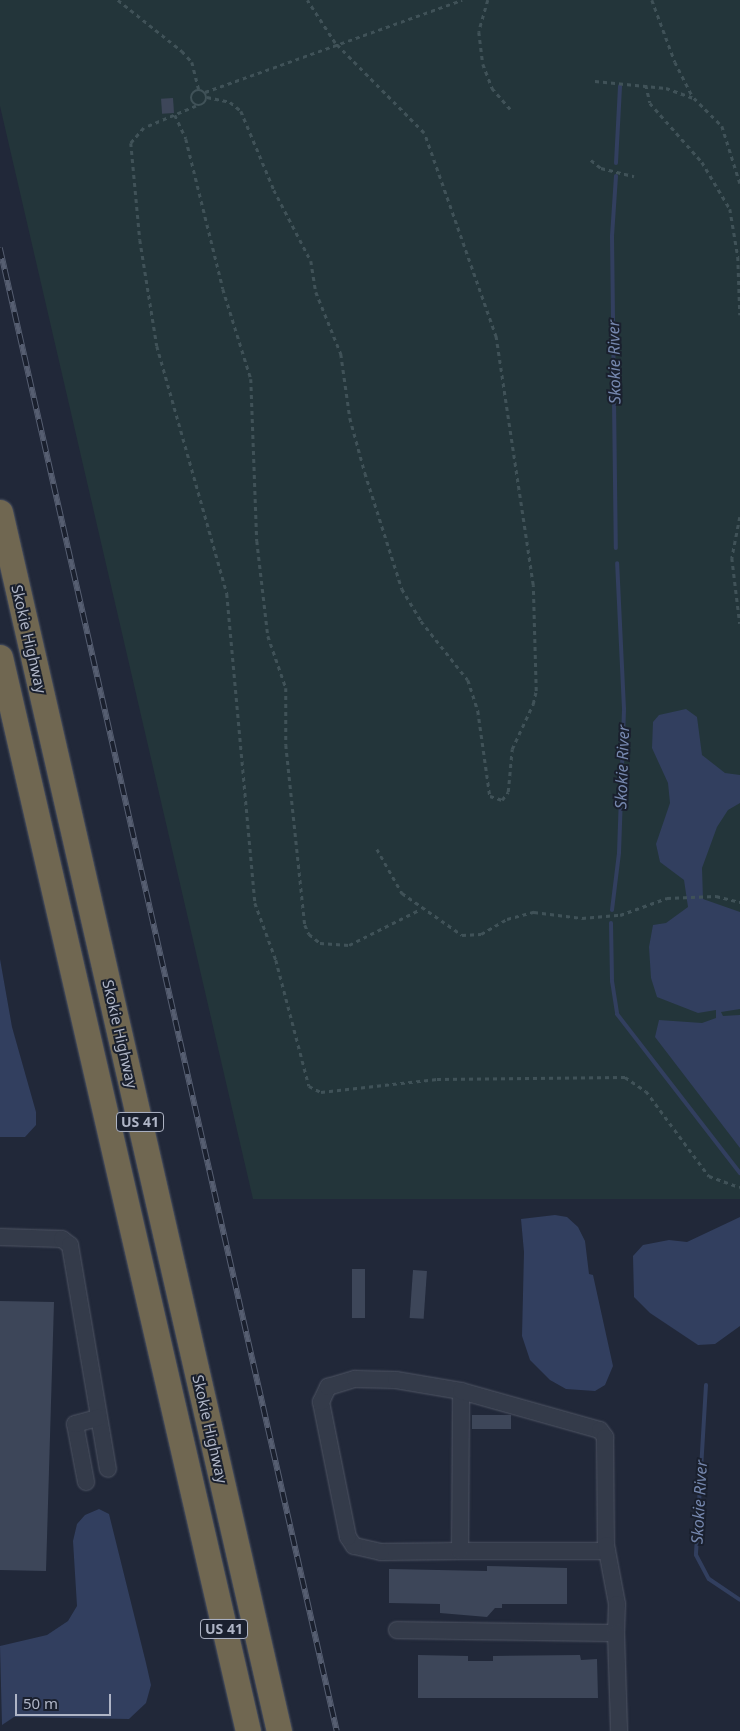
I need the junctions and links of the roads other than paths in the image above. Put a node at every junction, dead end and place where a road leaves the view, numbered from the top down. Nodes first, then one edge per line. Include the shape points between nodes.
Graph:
1 (0, 512) edge
2 (0, 657) edge
3 (0, 1237) edge
4 (461, 1391) junction
5 (98, 1418) junction
6 (108, 1469) dead end
7 (86, 1482) dead end
8 (460, 1551) junction
9 (607, 1551) junction
10 (397, 1630) dead end
11 (616, 1633) junction
12 (248, 1731) edge
13 (279, 1731) edge
14 (619, 1731) edge

1 - 13 highway, Skokie Highway / US 41
2 - 12 highway, US 41
3 - 5 lane via 62,1239 70,1245
4 - 8 lane
4 - 8 lane via 396,1380 355,1379 328,1387 321,1402 348,1537 354,1546 381,1552
4 - 9 lane via 600,1430 605,1437
5 - 6 lane
5 - 7 lane via 75,1424
8 - 9 lane
9 - 11 lane via 617,1604
10 - 11 lane
11 - 14 lane

